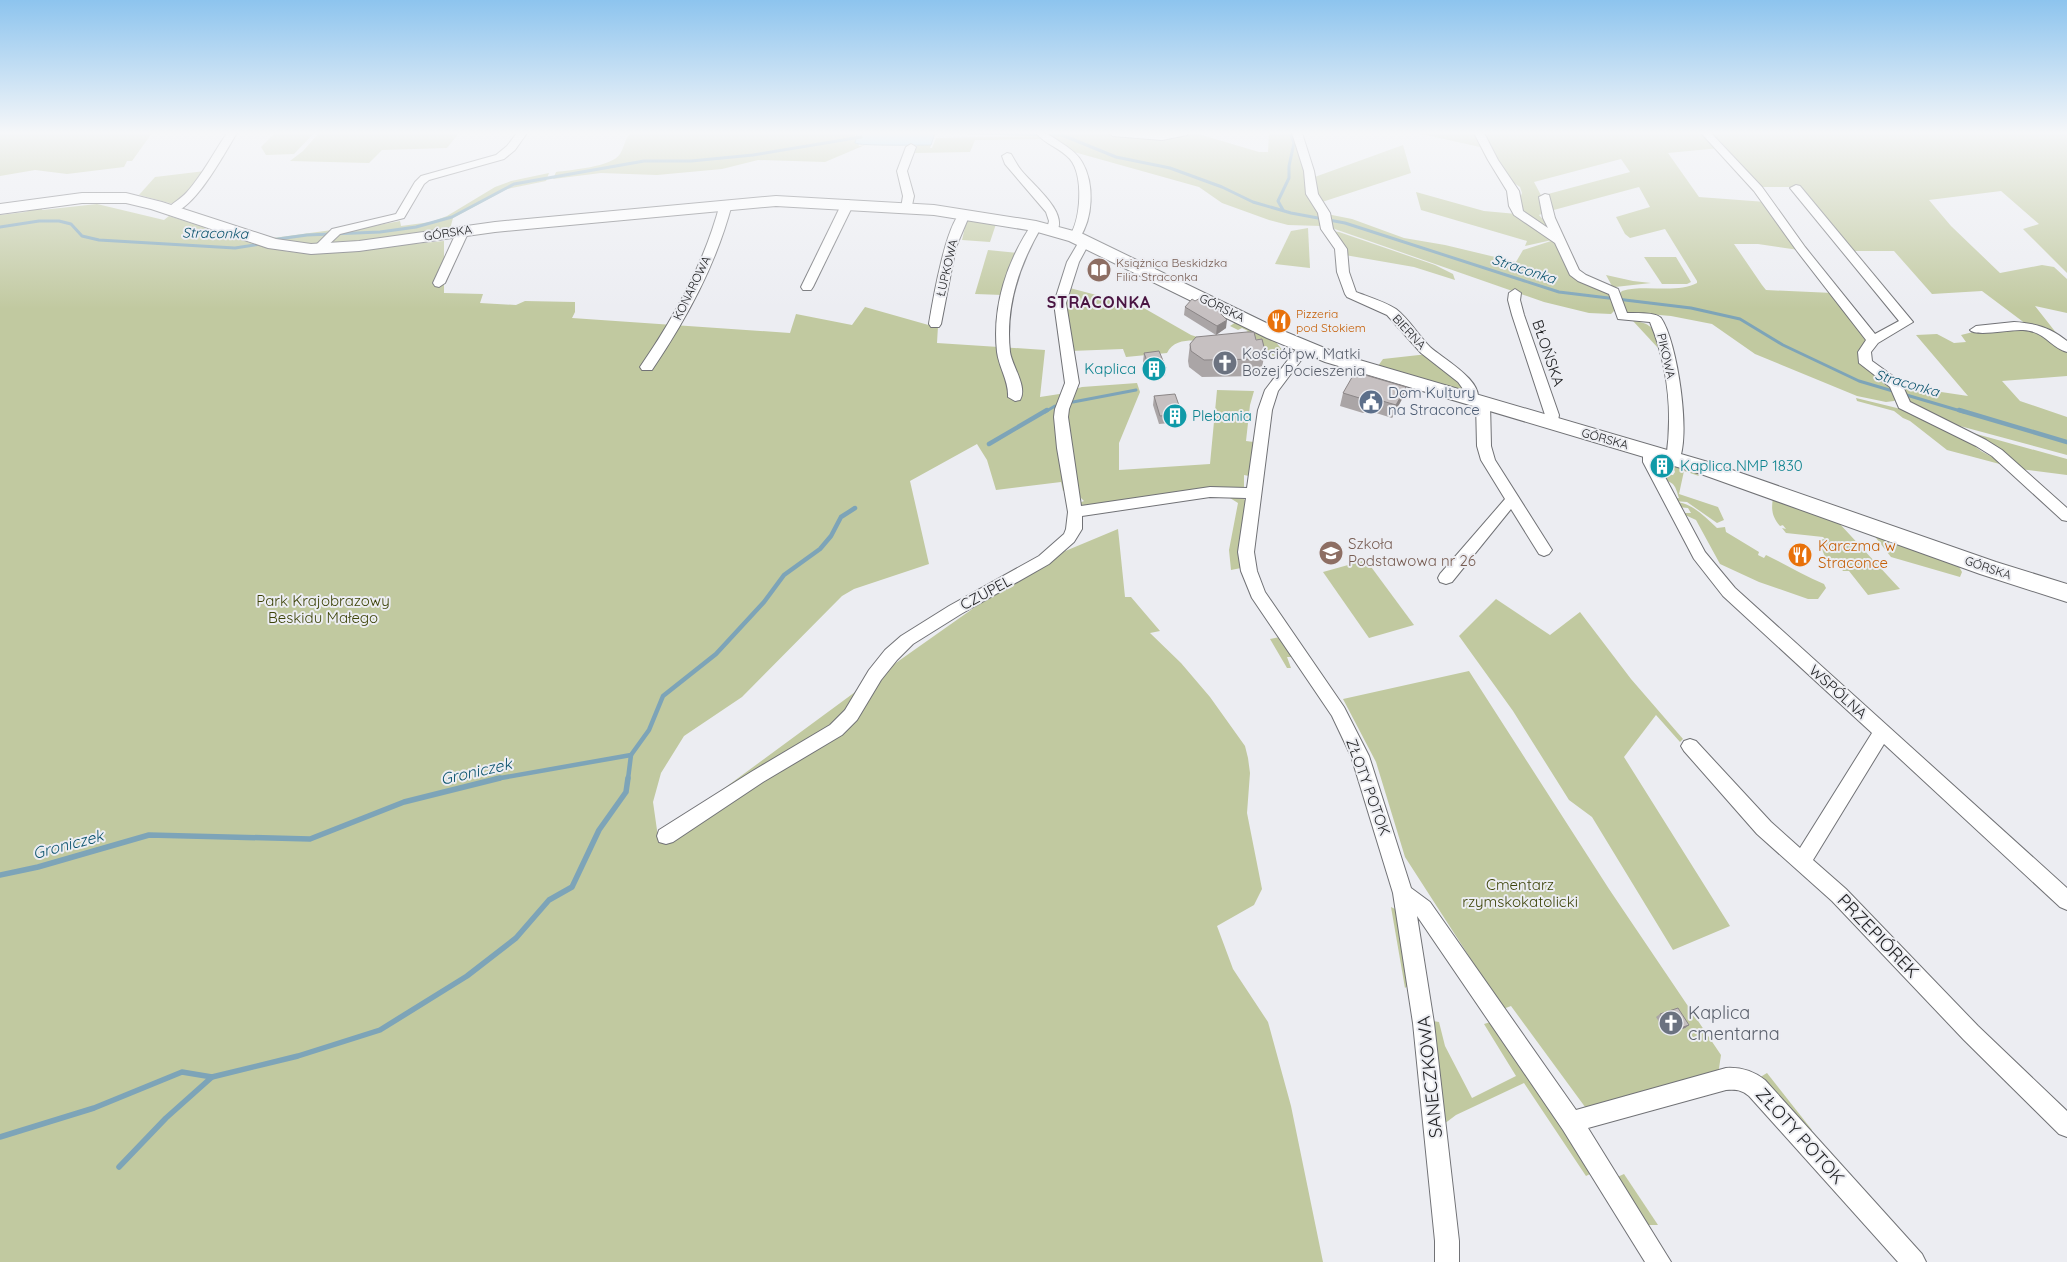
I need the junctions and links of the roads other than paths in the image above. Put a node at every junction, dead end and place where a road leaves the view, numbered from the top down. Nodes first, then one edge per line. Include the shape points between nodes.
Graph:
1 (191, 192) edge
2 (414, 192) edge
3 (909, 192) edge
4 (1034, 192) edge
5 (1083, 192) edge
6 (1312, 192) edge
7 (1513, 192) edge
8 (1760, 192) edge
9 (1799, 192) edge
10 (1545, 196) dead end
11 (726, 204) junction
12 (848, 204) junction
13 (907, 208) junction
14 (0, 209) edge
15 (172, 210) junction
16 (964, 214) junction
17 (1045, 227) junction
18 (462, 231) junction
19 (326, 240) junction
20 (1081, 240) junction
21 (1559, 241) junction
22 (439, 282) dead end
23 (807, 287) dead end
24 (1514, 294) dead end
25 (935, 324) dead end
26 (1976, 330) dead end
27 (1873, 340) junction
28 (1305, 347) junction
29 (2067, 348) edge
30 (647, 367) dead end
31 (1015, 398) dead end
32 (1477, 401) junction
33 (1552, 423) junction
34 (1650, 452) junction
35 (1673, 459) junction
36 (1254, 493) junction
37 (1512, 501) junction
38 (1075, 512) junction
39 (2067, 516) edge
40 (1544, 550) dead end
41 (1446, 578) dead end
42 (2067, 593) edge
43 (1882, 732) junction
44 (1690, 746) dead end
45 (666, 836) dead end
46 (1802, 862) junction
47 (1403, 892) junction
48 (2067, 901) edge
49 (1571, 1122) junction
50 (2067, 1126) edge
51 (1447, 1262) edge
52 (1659, 1262) edge
53 (1914, 1262) edge

1 - 15 street
2 - 19 street via 400,216
3 - 13 street
4 - 17 street via 1055,219 1056,225
5 - 20 street, CZUPEL
6 - 32 street, BIERNA via 1324,213 1326,228 1341,249 1343,272 1351,294 1391,312 1426,350 1463,380
7 - 21 street via 1518,213
8 - 27 street
9 - 27 street via 1907,320 1907,323
10 - 21 street, PIKOWA via 1549,218
11 - 12 street, GÓRSKA via 776,201
11 - 18 street, GÓRSKA
11 - 30 street, KONAROWA via 718,235 707,259 672,331
12 - 13 street, GÓRSKA
12 - 23 street
13 - 16 street, GÓRSKA
14 - 15 street, GÓRSKA via 105,198 137,200
15 - 19 street, GÓRSKA via 266,242 295,248
16 - 17 street, GÓRSKA
16 - 25 street, ŁUPKOWA via 950,247
17 - 20 street, GÓRSKA
17 - 31 street via 1016,264 1005,297 1004,351
18 - 19 street, GÓRSKA via 359,246
18 - 22 street
20 - 28 street, GÓRSKA
20 - 38 street, CZUPEL via 1081,248 1060,303 1072,382 1062,408 1062,428
21 - 35 street, PIKOWA via 1574,272 1614,292 1622,316 1655,319 1663,336 1678,417
24 - 33 street, BŁOŃSKA
26 - 29 street via 2029,326 2048,333
27 - 39 street via 1864,352 1864,360 1900,394 1904,405 1997,453
28 - 32 street, GÓRSKA via 1357,366
28 - 36 street, ZŁOTY POTOK via 1268,397
32 - 33 street, GÓRSKA
32 - 37 street via 1486,454
33 - 34 street, GÓRSKA
34 - 35 street, GÓRSKA
34 - 43 street, WSPÓLNA via 1650,462 1711,572 1749,611
35 - 42 street, GÓRSKA
36 - 38 street via 1210,492
36 - 47 street, ZŁOTY POTOK via 1246,552 1253,584 1338,712 1360,756
37 - 40 street
37 - 41 street
38 - 45 street, CZUPEL via 1072,534 1054,552 1018,576 926,627 896,650 875,675 851,715 836,730
43 - 46 street
43 - 48 street, WSPÓLNA
44 - 46 street, PRZEPIÓREK via 1748,812
46 - 50 street, PRZEPIÓREK via 1839,895 1970,1033
47 - 49 street via 1423,908
47 - 51 street, SANECZKOWA via 1423,1010
49 - 52 street
49 - 53 street, ZŁOTY POTOK via 1726,1079 1747,1080

